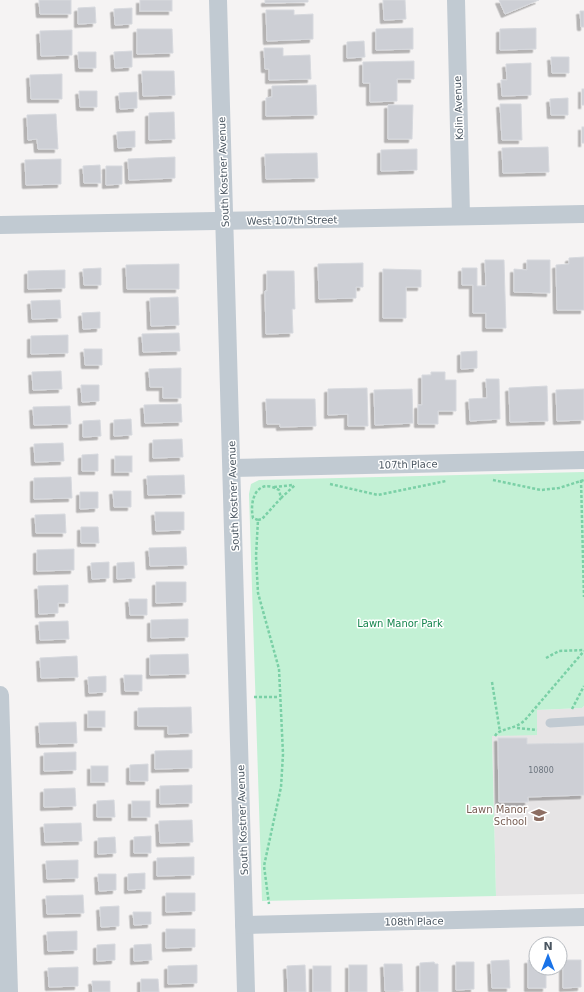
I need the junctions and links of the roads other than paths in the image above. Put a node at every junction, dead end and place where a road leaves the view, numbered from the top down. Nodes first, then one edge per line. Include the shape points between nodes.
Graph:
1 (218, 0) edge
2 (456, 0) edge
3 (584, 214) edge
4 (461, 216) junction
5 (224, 221) junction
6 (0, 225) edge
7 (584, 460) edge
8 (232, 468) junction
9 (0, 695) edge
10 (584, 721) edge
11 (550, 723) dead end
12 (584, 917) edge
13 (244, 926) junction
14 (9, 992) edge
15 (246, 992) edge

1 - 5 street, South Kostner Avenue
2 - 4 street, Kolin Avenue
3 - 4 street, West 107th Street
4 - 5 street, West 107th Street
5 - 6 street, West 107th Street
5 - 8 street, South Kostner Avenue
7 - 8 street, 107th Place
8 - 13 street, South Kostner Avenue
9 - 14 street
10 - 11 lane
12 - 13 street, 108th Place
13 - 15 street, South Kostner Avenue

